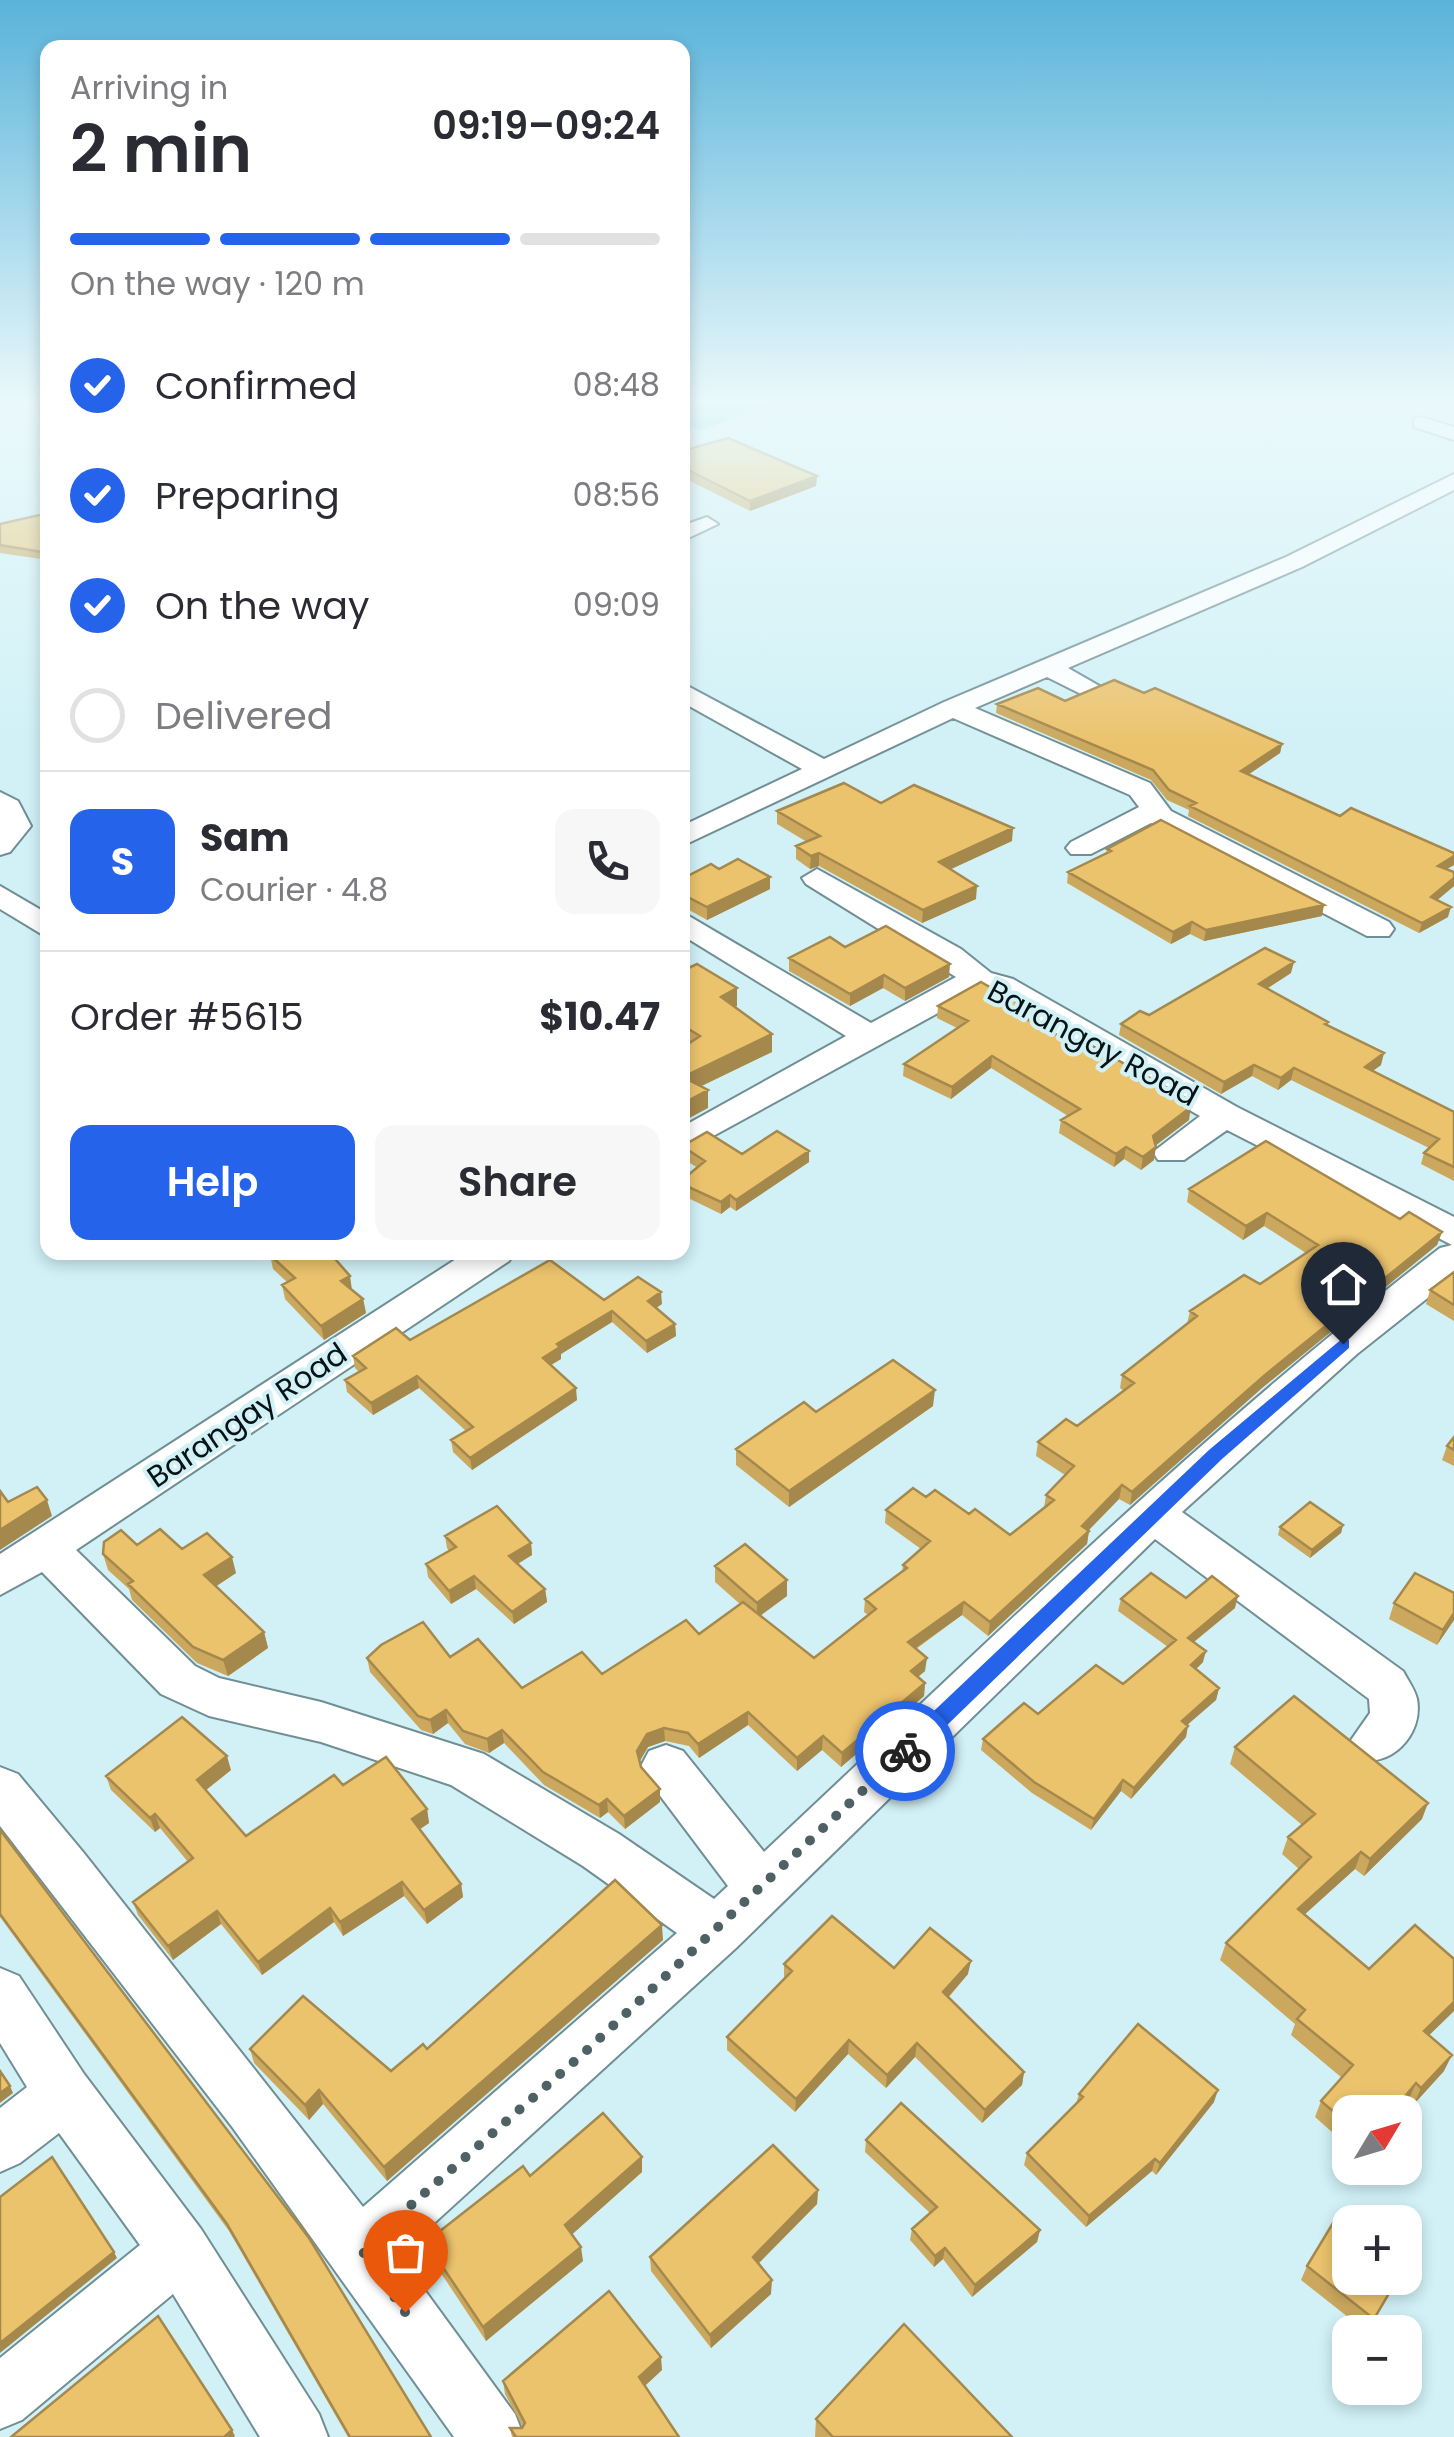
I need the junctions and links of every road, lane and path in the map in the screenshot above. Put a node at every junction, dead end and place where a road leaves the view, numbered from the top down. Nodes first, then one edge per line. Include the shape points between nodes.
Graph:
1 (1379, 519) edge
2 (706, 524) dead end
3 (690, 531) edge
4 (1048, 668) junction
5 (1090, 688) edge
6 (690, 696) edge
7 (953, 708) junction
8 (820, 768) junction
9 (0, 801) edge
10 (1155, 810) junction
11 (690, 833) edge
12 (0, 846) edge
13 (1081, 848) dead end
14 (817, 878) dead end
15 (0, 895) edge
16 (40, 922) edge
17 (690, 926) edge
18 (1378, 930) dead end
19 (980, 980) junction
20 (869, 1036) junction
21 (1225, 1114) junction
22 (690, 1137) edge
23 (1170, 1152) dead end
24 (1454, 1233) edge
25 (1454, 1257) edge
26 (481, 1260) edge
27 (1154, 1515) junction
28 (46, 1548) junction
29 (0, 1577) edge
30 (1373, 1743) dead end
31 (666, 1766) dead end
32 (0, 1789) edge
33 (761, 1888) junction
34 (716, 1931) junction
35 (0, 1994) edge
36 (64, 2094) junction
37 (0, 2143) edge
38 (361, 2249) junction
39 (180, 2250) junction
40 (0, 2398) edge
41 (282, 2431) edge
42 (492, 2437) edge

1 - 4 street
2 - 3 street
4 - 5 street
4 - 7 street
6 - 8 street
7 - 8 street
7 - 10 street via 1140,789
8 - 11 street
9 - 12 street via 16,826
10 - 13 street
10 - 18 street
14 - 19 street
15 - 16 street
17 - 20 street
19 - 20 street, Barangay Road
19 - 21 street, Barangay Road via 1002,986
20 - 22 street, Barangay Road
21 - 23 street
21 - 24 street, Barangay Road
25 - 27 street via 1215,1454
26 - 28 street, Barangay Road
27 - 30 street via 1386,1685 1394,1719
27 - 33 street
28 - 29 street, Barangay Road
28 - 34 street via 178,1680 208,1696 321,1722 467,1768
31 - 33 street
32 - 38 street via 166,1991
33 - 34 street
34 - 38 street
35 - 36 street
36 - 37 street
36 - 39 street
38 - 42 street
39 - 40 street
39 - 41 street

